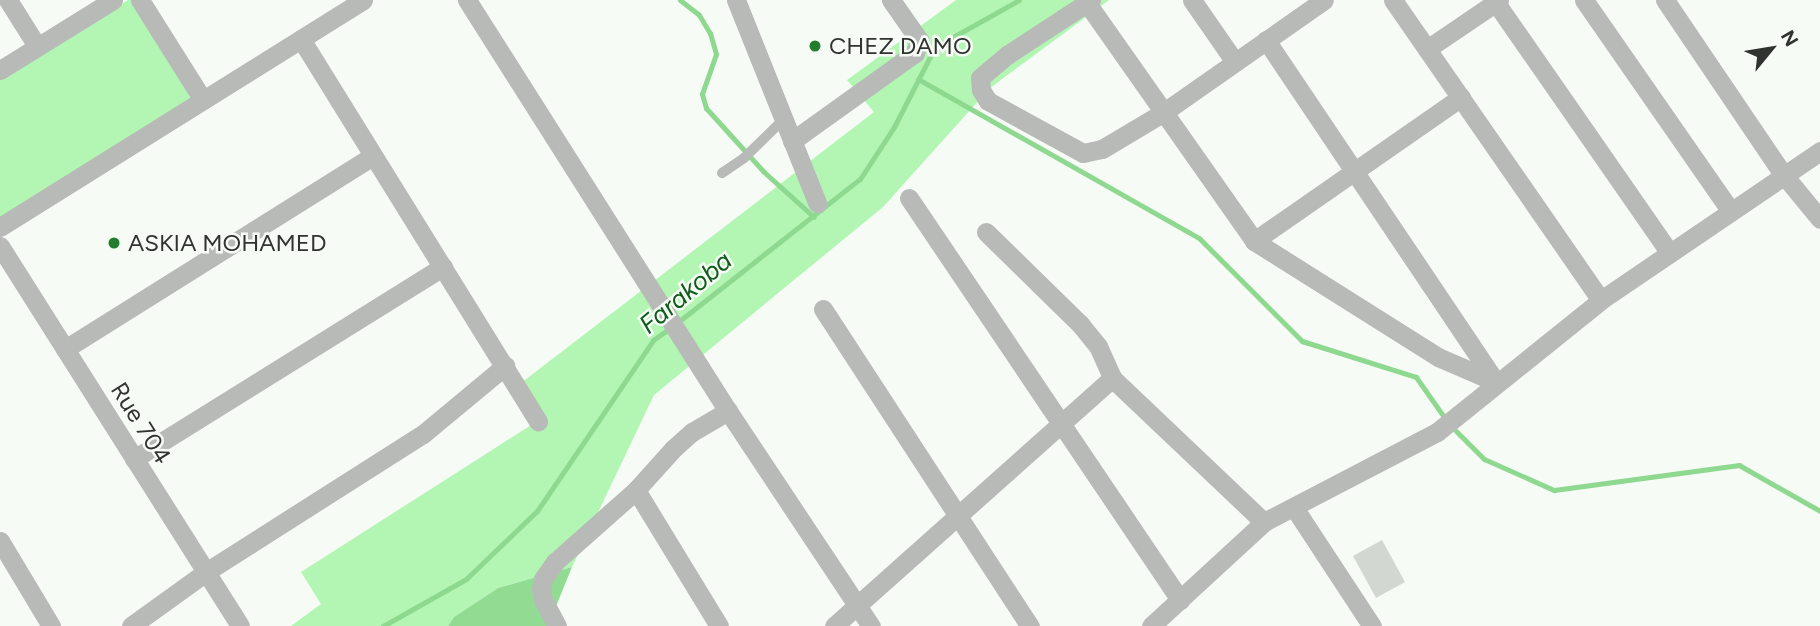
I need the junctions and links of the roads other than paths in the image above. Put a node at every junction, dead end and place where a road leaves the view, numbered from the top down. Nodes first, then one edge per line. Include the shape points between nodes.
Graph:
1 (8, 0) edge
2 (113, 0) edge
3 (140, 0) edge
4 (363, 0) edge
5 (467, 0) edge
6 (736, 0) edge
7 (891, 0) edge
8 (1192, 0) edge
9 (1324, 0) edge
10 (1393, 0) edge
11 (1584, 0) edge
12 (1665, 0) edge
13 (1089, 1) edge
14 (1496, 1) edge
15 (301, 39) junction
16 (1266, 40) junction
17 (37, 47) junction
18 (1427, 49) junction
19 (1235, 62) junction
20 (0, 70) edge
21 (1461, 97) junction
22 (203, 100) junction
23 (1164, 112) junction
24 (784, 119) junction
25 (792, 141) junction
26 (1820, 150) edge
27 (373, 156) junction
28 (1354, 171) junction
29 (722, 173) dead end
30 (1783, 174) junction
31 (909, 198) dead end
32 (817, 203) dead end
33 (1730, 210) junction
34 (1820, 219) edge
35 (0, 227) edge
36 (986, 232) dead end
37 (1254, 241) junction
38 (0, 246) edge
39 (1669, 253) junction
40 (443, 267) junction
41 (1601, 300) junction
42 (823, 309) dead end
43 (65, 349) junction
44 (505, 366) junction
45 (1112, 378) junction
46 (1496, 382) junction
47 (728, 411) junction
48 (538, 421) dead end
49 (1061, 424) junction
50 (134, 459) junction
51 (636, 490) junction
52 (1295, 509) junction
53 (958, 516) junction
54 (1264, 522) junction
55 (0, 541) edge
56 (206, 572) junction
57 (1180, 600) junction
58 (857, 606) junction
59 (1367, 620) edge
60 (51, 626) edge
61 (131, 626) edge
62 (240, 626) edge
63 (557, 626) edge
64 (719, 626) edge
65 (834, 626) edge
66 (871, 626) edge
67 (1030, 626) edge
68 (1151, 626) edge
69 (1348, 626) edge

1 - 17 street
2 - 17 street
3 - 22 street
4 - 15 street
5 - 47 street
6 - 24 street
7 - 25 street via 919,40 915,53
8 - 19 street
9 - 16 street
10 - 18 street
11 - 33 street
12 - 30 street
13 - 23 street
13 - 23 street via 991,67 980,78 988,101 1083,153 1102,149
14 - 18 street
14 - 39 street
15 - 22 street
15 - 27 street
16 - 19 street
16 - 28 street
17 - 20 street
18 - 21 street
19 - 23 street
21 - 28 street
21 - 41 street
22 - 35 street
23 - 37 street
24 - 25 street
24 - 29 lane
25 - 32 street
26 - 30 street
27 - 40 street
27 - 43 street
28 - 37 street
28 - 46 street
30 - 33 street
30 - 34 street
31 - 49 street
33 - 39 street
36 - 45 street via 1080,324 1098,346
37 - 46 street via 1438,357
38 - 43 street, Rue 704
39 - 41 street
40 - 44 street
40 - 50 street
41 - 46 street
42 - 53 street
43 - 50 street, Rue 704
44 - 48 street
44 - 56 street via 423,434
45 - 49 street
45 - 54 street
46 - 52 street via 1437,432
47 - 51 street via 674,448
47 - 58 street
49 - 53 street
49 - 57 street
50 - 56 street, Rue 704
51 - 63 street via 555,562 543,579 543,600
51 - 64 street
52 - 54 street
52 - 59 street
53 - 58 street
53 - 67 street
54 - 57 street
55 - 60 street
56 - 61 street
56 - 62 street, Rue 704
57 - 68 street
58 - 65 street
58 - 66 street
59 - 69 street

